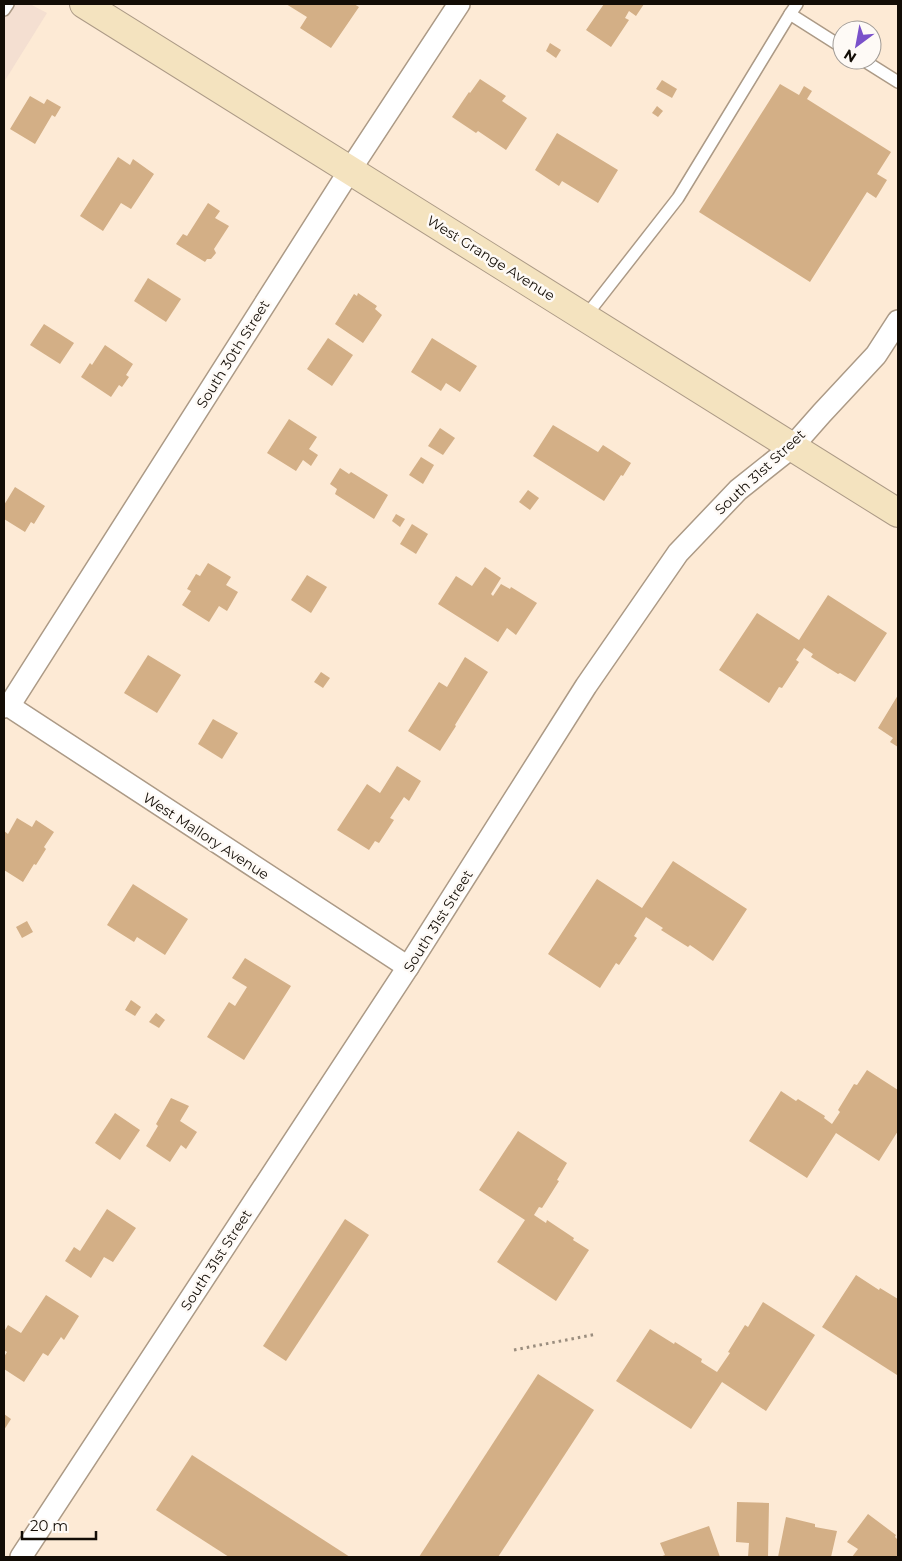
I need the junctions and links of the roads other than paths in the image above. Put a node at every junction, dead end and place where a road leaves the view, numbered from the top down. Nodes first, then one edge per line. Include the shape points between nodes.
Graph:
1 (8, 4) edge
2 (84, 4) edge
3 (459, 4) edge
4 (797, 4) edge
5 (4, 10) edge
6 (790, 14) junction
7 (832, 41) edge
8 (879, 70) edge
9 (898, 82) edge
10 (350, 170) junction
11 (585, 317) junction
12 (898, 321) edge
13 (792, 447) junction
14 (898, 513) edge
15 (6, 706) edge
16 (408, 968) junction
17 (21, 1557) edge

1 - 5 lane
2 - 10 street, West Grange Avenue
3 - 10 street, South 30th Street
4 - 6 lane
6 - 7 lane
6 - 11 lane via 678,198
8 - 9 lane
10 - 11 street, West Grange Avenue
10 - 15 street, South 30th Street
11 - 13 street, West Grange Avenue
12 - 13 street, South 31st Street via 876,355
13 - 14 street, West Grange Avenue
13 - 16 street, South 31st Street via 738,490 678,553 586,686
15 - 16 street, West Mallory Avenue
16 - 17 street, South 31st Street

